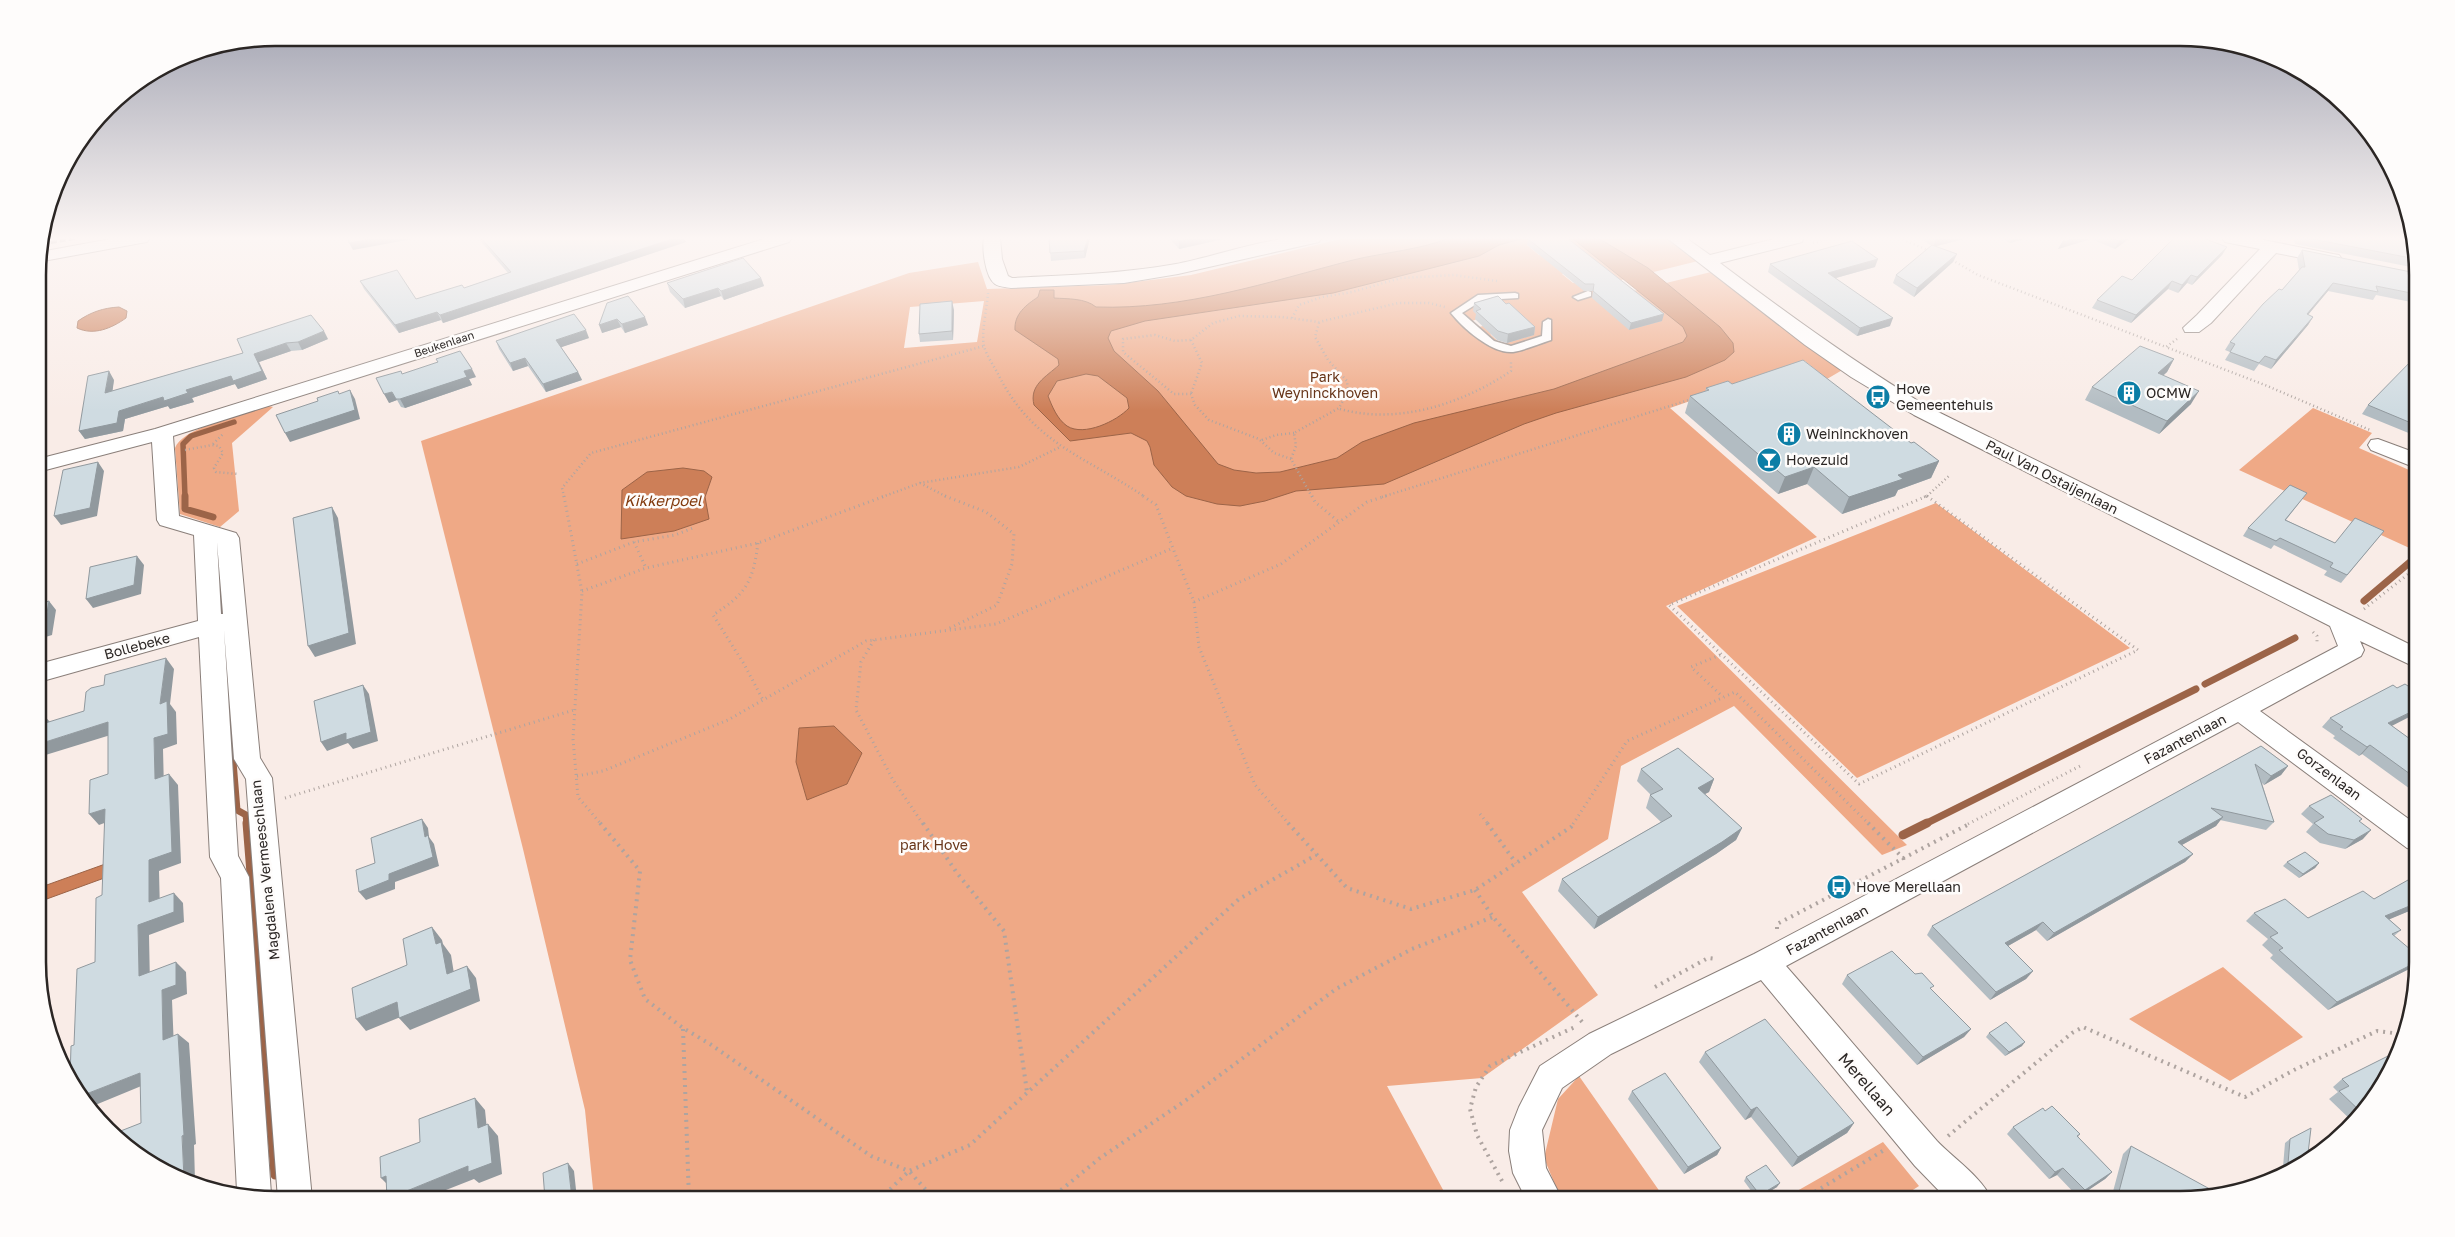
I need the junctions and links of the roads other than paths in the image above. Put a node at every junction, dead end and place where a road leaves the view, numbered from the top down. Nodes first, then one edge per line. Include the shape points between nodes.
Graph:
1 (600, 296) edge
2 (1515, 296) dead end
3 (1753, 296) edge
4 (2226, 296) edge
5 (1548, 322) dead end
6 (2192, 328) road end
7 (162, 434) junction
8 (2378, 445) road end
9 (2409, 458) edge
10 (46, 464) edge
11 (205, 532) joint
12 (2351, 616) junction
13 (222, 622) junction
14 (2409, 654) edge
15 (46, 671) edge
16 (2239, 710) junction
17 (2409, 834) edge
18 (1765, 963) junction
19 (254, 1190) edge
20 (294, 1191) edge
21 (1540, 1191) edge
22 (1962, 1191) edge

1 - 7 street, Beukenlaan
2 - 5 lane via 1481,297 1456,313 1490,343 1511,349 1546,338
3 - 12 street, Paul Van Ostaijenlaan via 1812,342 1921,411
4 - 6 street
7 - 10 street, Beukenlaan
7 - 11 street, Magdalena Vermeeschlaan via 168,520
8 - 9 street
11 - 13 street, Magdalena Vermeeschlaan
12 - 14 street, Paul Van Ostaijenlaan
12 - 16 street, Fazantenlaan via 2352,650
13 - 15 street, Bollebeke
13 - 19 street, Magdalena Vermeeschlaan via 224,857 235,877
13 - 20 street, Magdalena Vermeeschlaan via 247,759 259,778
16 - 17 street, Gorzenlaan
16 - 18 street, Fazantenlaan
18 - 21 street, Fazantenlaan via 1600,1044 1551,1077 1526,1130 1530,1173
18 - 22 street, Merellaan

